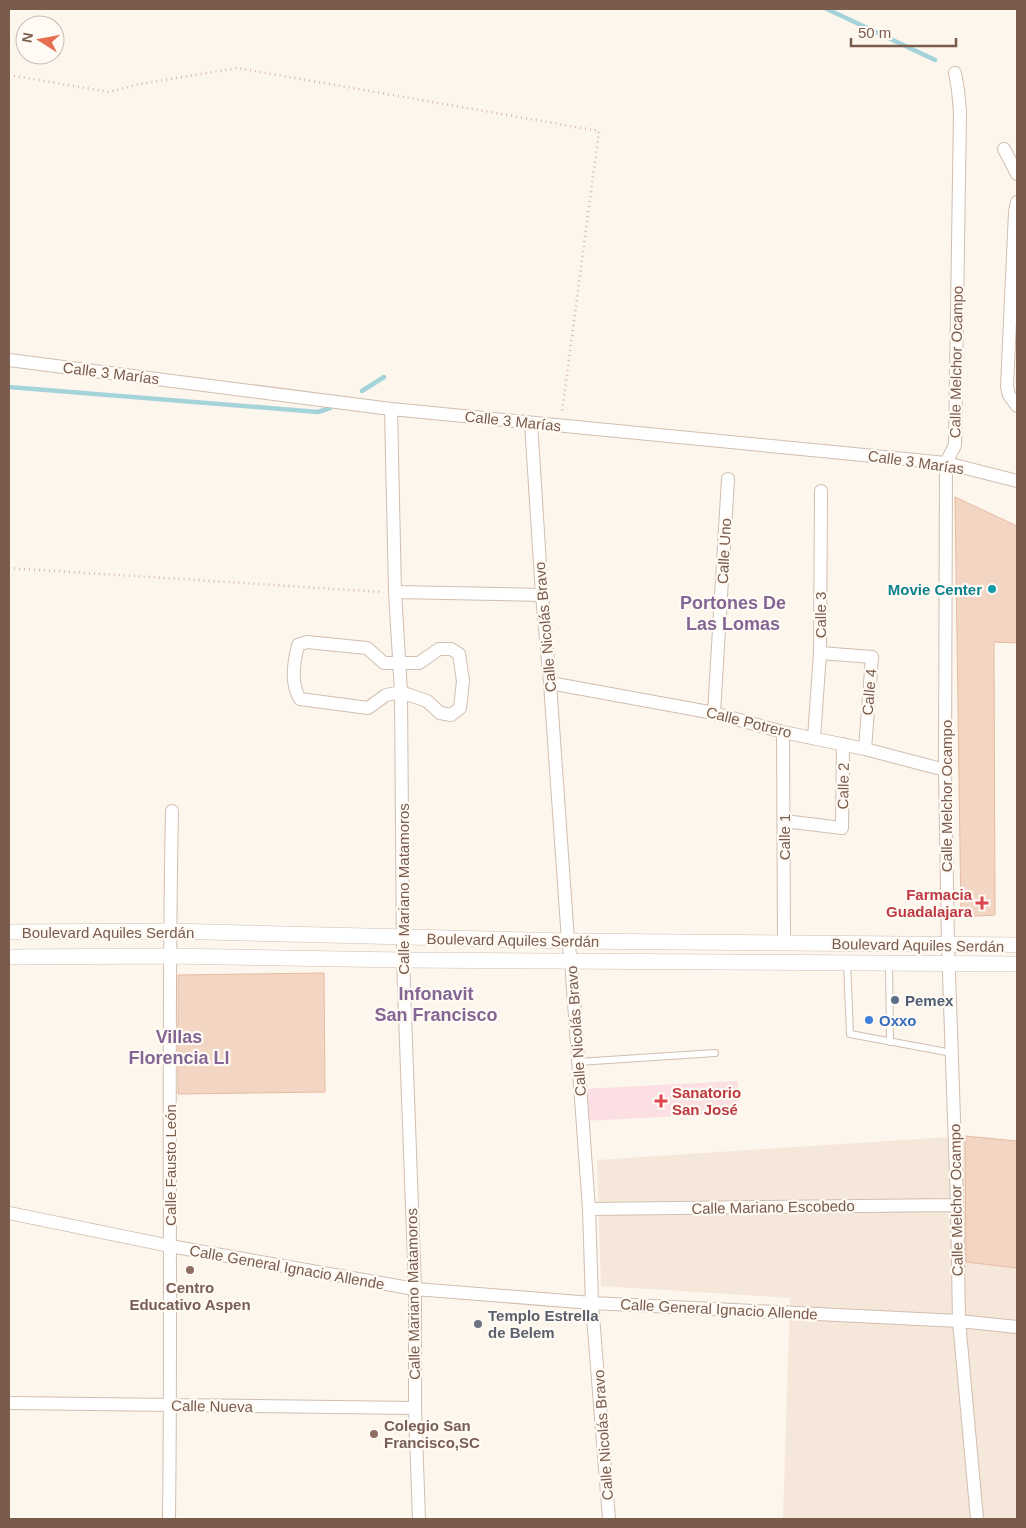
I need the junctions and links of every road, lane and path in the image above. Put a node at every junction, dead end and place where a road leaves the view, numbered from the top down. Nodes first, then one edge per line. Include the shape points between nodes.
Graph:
1 (955, 73) dead end
2 (9, 75) edge
3 (1004, 149) dead end
4 (1017, 174) edge
5 (1017, 202) edge
6 (1014, 292) edge
7 (9, 360) edge
8 (1017, 406) edge
9 (391, 409) junction
10 (531, 423) junction
11 (560, 426) junction
12 (946, 463) junction
13 (728, 479) dead end
14 (1017, 481) edge
15 (821, 491) dead end
16 (9, 568) edge
17 (395, 592) junction
18 (542, 595) junction
19 (820, 654) junction
20 (400, 664) junction
21 (550, 683) junction
22 (401, 692) junction
23 (714, 713) junction
24 (783, 732) junction
25 (814, 738) junction
26 (843, 744) junction
27 (865, 749) junction
28 (945, 770) junction
29 (172, 811) dead end
30 (784, 821) junction
31 (169, 931) junction
32 (9, 932) edge
33 (403, 938) junction
34 (568, 941) junction
35 (784, 943) junction
36 (948, 946) junction
37 (1017, 946) edge
38 (170, 956) junction
39 (9, 957) edge
40 (403, 960) junction
41 (571, 961) junction
42 (847, 963) junction
43 (889, 963) junction
44 (950, 963) junction
45 (1017, 964) edge
46 (890, 1042) junction
47 (715, 1053) dead end
48 (952, 1053) junction
49 (578, 1062) junction
50 (957, 1205) junction
51 (589, 1209) junction
52 (9, 1213) edge
53 (170, 1246) junction
54 (415, 1289) junction
55 (592, 1303) junction
56 (959, 1321) junction
57 (1017, 1327) edge
58 (9, 1403) edge
59 (171, 1405) junction
60 (415, 1408) junction
61 (169, 1519) edge
62 (419, 1519) edge
63 (609, 1519) edge
64 (976, 1519) edge

1 - 12 street, Calle Melchor Ocampo via 960,112 955,445
2 - 11 path via 109,92 237,68 599,130
3 - 4 street
5 - 6 street
6 - 8 street via 1007,387
7 - 9 street, Calle 3 Marías
9 - 10 street, Calle 3 Marías
9 - 17 street, Calle Mariano Matamoros
10 - 11 street, Calle 3 Marías
10 - 18 street, Calle Nicolás Bravo
11 - 12 street, Calle 3 Marías
12 - 14 street, Calle 3 Marías
12 - 28 street, Calle Melchor Ocampo
13 - 23 street, Calle Uno
15 - 19 street, Calle 3
16 - 17 path
17 - 18 street
17 - 20 street, Calle Mariano Matamoros
18 - 21 street, Calle Nicolás Bravo
19 - 25 street, Calle 3
19 - 27 street, Calle 4 via 872,657
20 - 22 street, Calle Mariano Matamoros
20 - 22 street via 419,663 439,649 451,649 460,654 463,681 460,708 451,715 440,713 427,701
20 - 22 street via 384,663 367,648 307,642 298,645 294,690 300,699 368,708 386,695
21 - 23 street, Calle Potrero
21 - 34 street, Calle Nicolás Bravo
22 - 33 street, Calle Mariano Matamoros
23 - 24 street, Calle Potrero
24 - 25 street, Calle Potrero
24 - 30 street, Calle 1
25 - 26 street, Calle Potrero
26 - 27 street, Calle Potrero
26 - 30 street, Calle 2 via 842,828
27 - 28 street, Calle Potrero
28 - 36 street, Calle Melchor Ocampo
29 - 31 street, Calle Fausto León
30 - 35 street, Calle 1
31 - 32 street, Boulevard Aquiles Serdán
31 - 33 street, Boulevard Aquiles Serdán
31 - 38 street, Calle Fausto León
33 - 34 street, Boulevard Aquiles Serdán
33 - 40 street, Calle Mariano Matamoros
34 - 35 street, Boulevard Aquiles Serdán
34 - 41 street, Calle Nicolás Bravo
35 - 36 street, Boulevard Aquiles Serdán
36 - 37 street, Boulevard Aquiles Serdán
36 - 44 street, Calle Melchor Ocampo
38 - 39 street, Boulevard Aquiles Serdán
38 - 40 street, Boulevard Aquiles Serdán
38 - 53 street, Calle Fausto León
40 - 41 street, Boulevard Aquiles Serdán
40 - 54 street, Calle Mariano Matamoros
41 - 42 street, Boulevard Aquiles Serdán
41 - 49 street, Calle Nicolás Bravo
42 - 43 street, Boulevard Aquiles Serdán
42 - 46 lane via 850,1034
43 - 44 street, Boulevard Aquiles Serdán
43 - 46 lane
44 - 45 street, Boulevard Aquiles Serdán
44 - 48 street, Calle Melchor Ocampo
46 - 48 lane
47 - 49 lane
48 - 50 street, Calle Melchor Ocampo
49 - 51 street, Calle Nicolás Bravo
50 - 51 street, Calle Mariano Escobedo
50 - 56 street, Calle Melchor Ocampo
51 - 55 street, Calle Nicolás Bravo
52 - 53 street, Calle General Ignacio Allende
53 - 54 street, Calle General Ignacio Allende
53 - 59 street, Calle Fausto León
54 - 55 street, Calle General Ignacio Allende
54 - 60 street, Calle Mariano Matamoros
55 - 56 street, Calle General Ignacio Allende
55 - 63 street, Calle Nicolás Bravo
56 - 57 street, Calle General Ignacio Allende
56 - 64 street, Calle Melchor Ocampo
58 - 59 street, Calle Nueva
59 - 60 street, Calle Nueva
59 - 61 street, Calle Fausto León
60 - 62 street, Calle Mariano Matamoros

